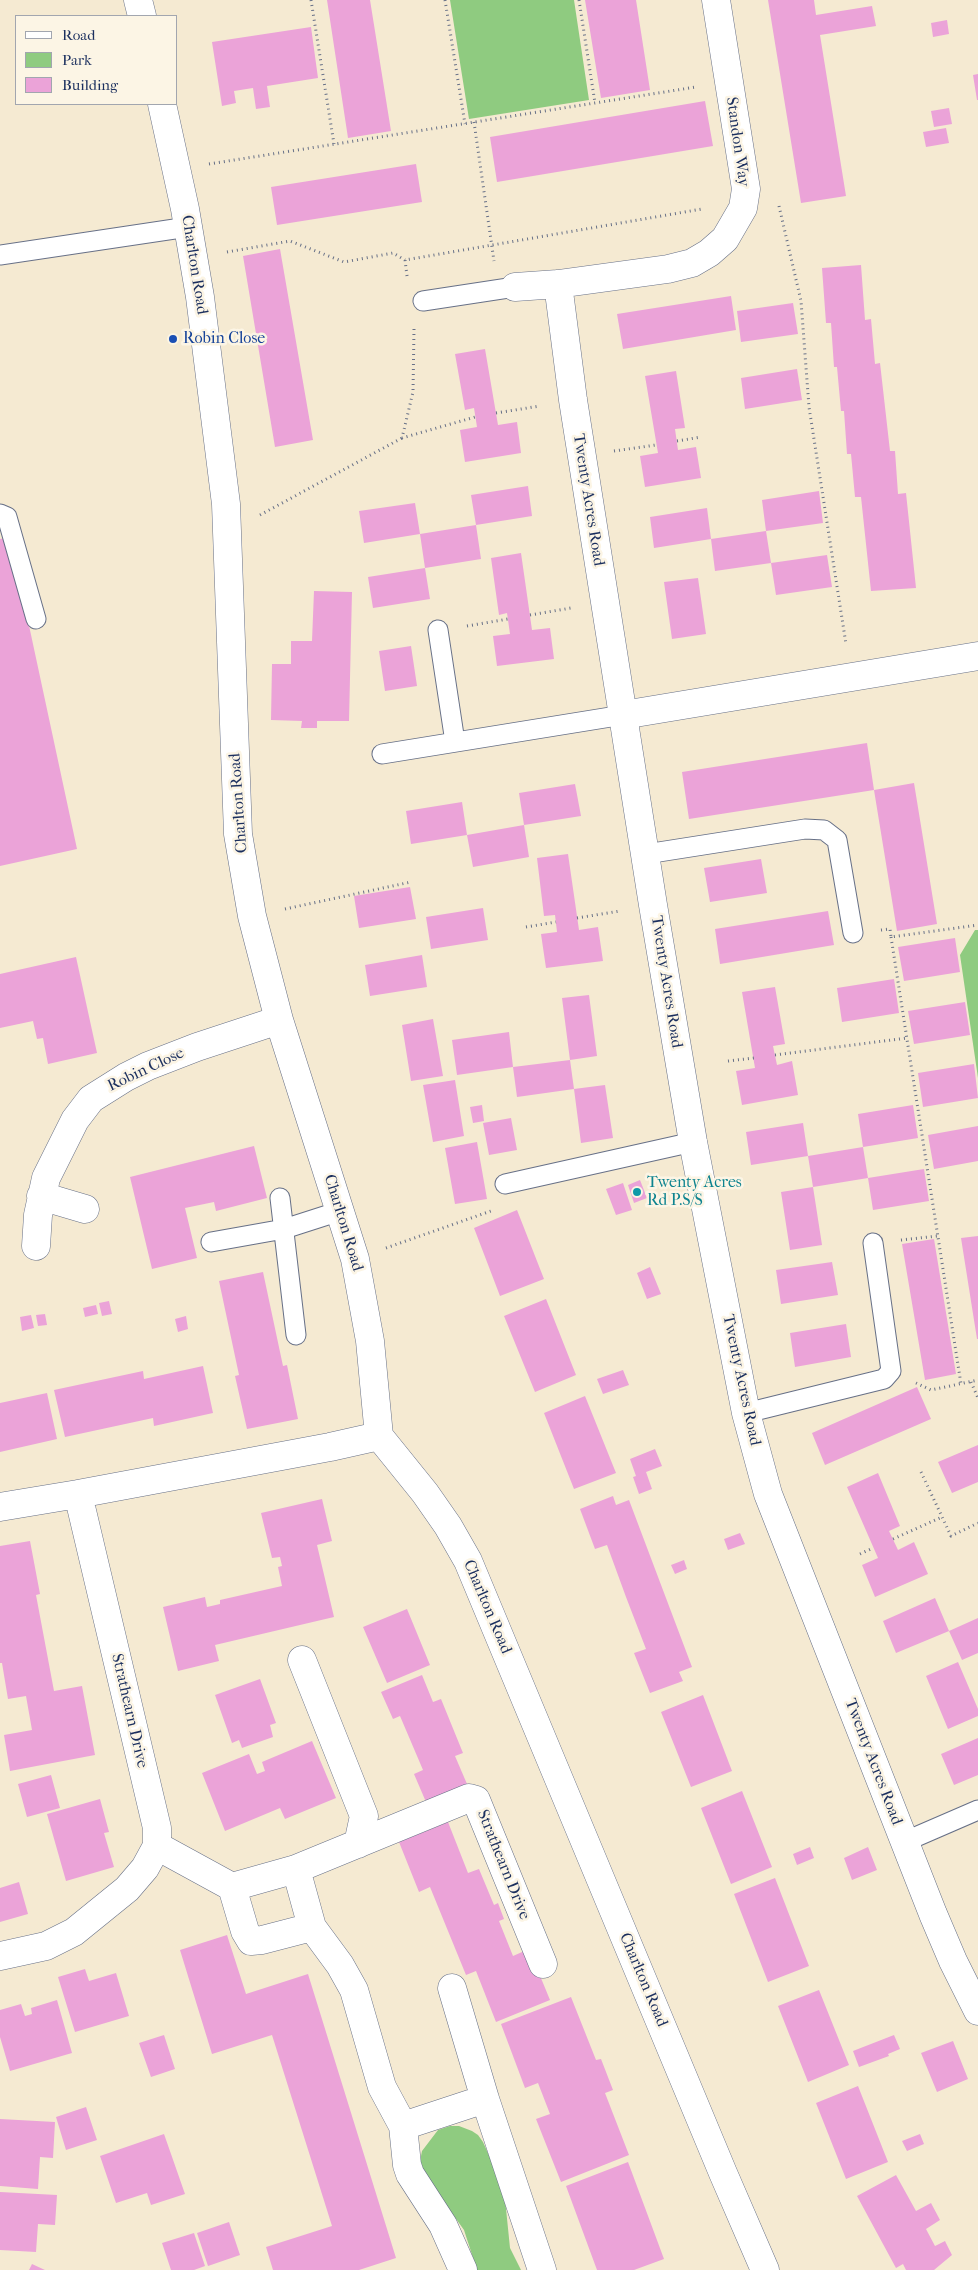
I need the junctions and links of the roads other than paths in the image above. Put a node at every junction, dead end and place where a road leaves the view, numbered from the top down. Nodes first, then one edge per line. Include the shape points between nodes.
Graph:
1 (138, 0) edge
2 (716, 0) edge
3 (142, 15) edge
4 (162, 105) edge
5 (188, 227) junction
6 (0, 255) edge
7 (558, 284) junction
8 (506, 288) joint
9 (423, 301) dead end
10 (0, 514) edge
11 (36, 619) dead end
12 (438, 630) road end
13 (978, 656) edge
14 (623, 715) junction
15 (456, 742) junction
16 (382, 754) dead end
17 (646, 854) junction
18 (853, 933) road end
19 (279, 1020) junction
20 (693, 1142) junction
21 (505, 1184) road end
22 (41, 1196) junction
23 (280, 1198) dead end
24 (85, 1209) dead end
25 (340, 1211) junction
26 (284, 1229) junction
27 (211, 1242) dead end
28 (873, 1243) road end
29 (36, 1246) dead end
30 (296, 1335) dead end
31 (746, 1413) junction
32 (379, 1436) junction
33 (78, 1494) junction
34 (0, 1507) edge
35 (302, 1660) dead end
36 (978, 1810) edge
37 (904, 1842) junction
38 (358, 1844) junction
39 (157, 1846) junction
40 (296, 1869) junction
41 (232, 1887) junction
42 (312, 1927) junction
43 (0, 1956) edge
44 (543, 1964) dead end
45 (452, 1988) dead end
46 (978, 2010) edge
47 (485, 2099) junction
48 (403, 2126) junction
49 (463, 2270) edge
50 (542, 2270) edge
51 (765, 2270) edge

1 - 3 street
2 - 7 street, Standon Way via 746,189 743,208 725,239 692,263
4 - 5 street, Charlton Road
5 - 6 lane
5 - 19 street, Charlton Road via 226,504 238,834 252,916
7 - 8 street, Standon Way
7 - 14 street, Twenty Acres Road
8 - 9 lane
10 - 11 lane via 7,517
12 - 15 lane
13 - 14 street
14 - 15 lane
14 - 17 street, Twenty Acres Road
15 - 16 lane
17 - 18 lane via 805,829 824,830 837,840
17 - 20 street, Twenty Acres Road
19 - 22 street, Robin Close via 148,1066 103,1090 91,1099 75,1120
19 - 25 street, Charlton Road
20 - 21 lane
20 - 31 street, Twenty Acres Road
22 - 24 street
22 - 29 street, Robin Close
23 - 26 lane
25 - 26 lane
25 - 32 street, Charlton Road via 355,1259 370,1342
26 - 27 lane
26 - 30 lane
28 - 31 lane via 891,1371 884,1379
31 - 37 street, Twenty Acres Road via 768,1494
32 - 33 street
32 - 51 street, Charlton Road via 425,1493 468,1561
33 - 34 street
33 - 39 street, Strathearn Drive via 157,1828
35 - 38 street via 364,1816
36 - 37 lane
37 - 46 street, Twenty Acres Road via 953,1961
38 - 40 street, Strathearn Drive
38 - 44 street, Strathearn Drive via 469,1798 476,1800
39 - 41 street
39 - 43 street via 145,1868 127,1889 74,1932 46,1946
40 - 41 street, Strathearn Drive
40 - 42 street
41 - 42 street via 251,1941
42 - 48 street via 354,1990 382,2086
45 - 47 street
47 - 48 street
47 - 50 street
48 - 49 street via 410,2174 443,2225

